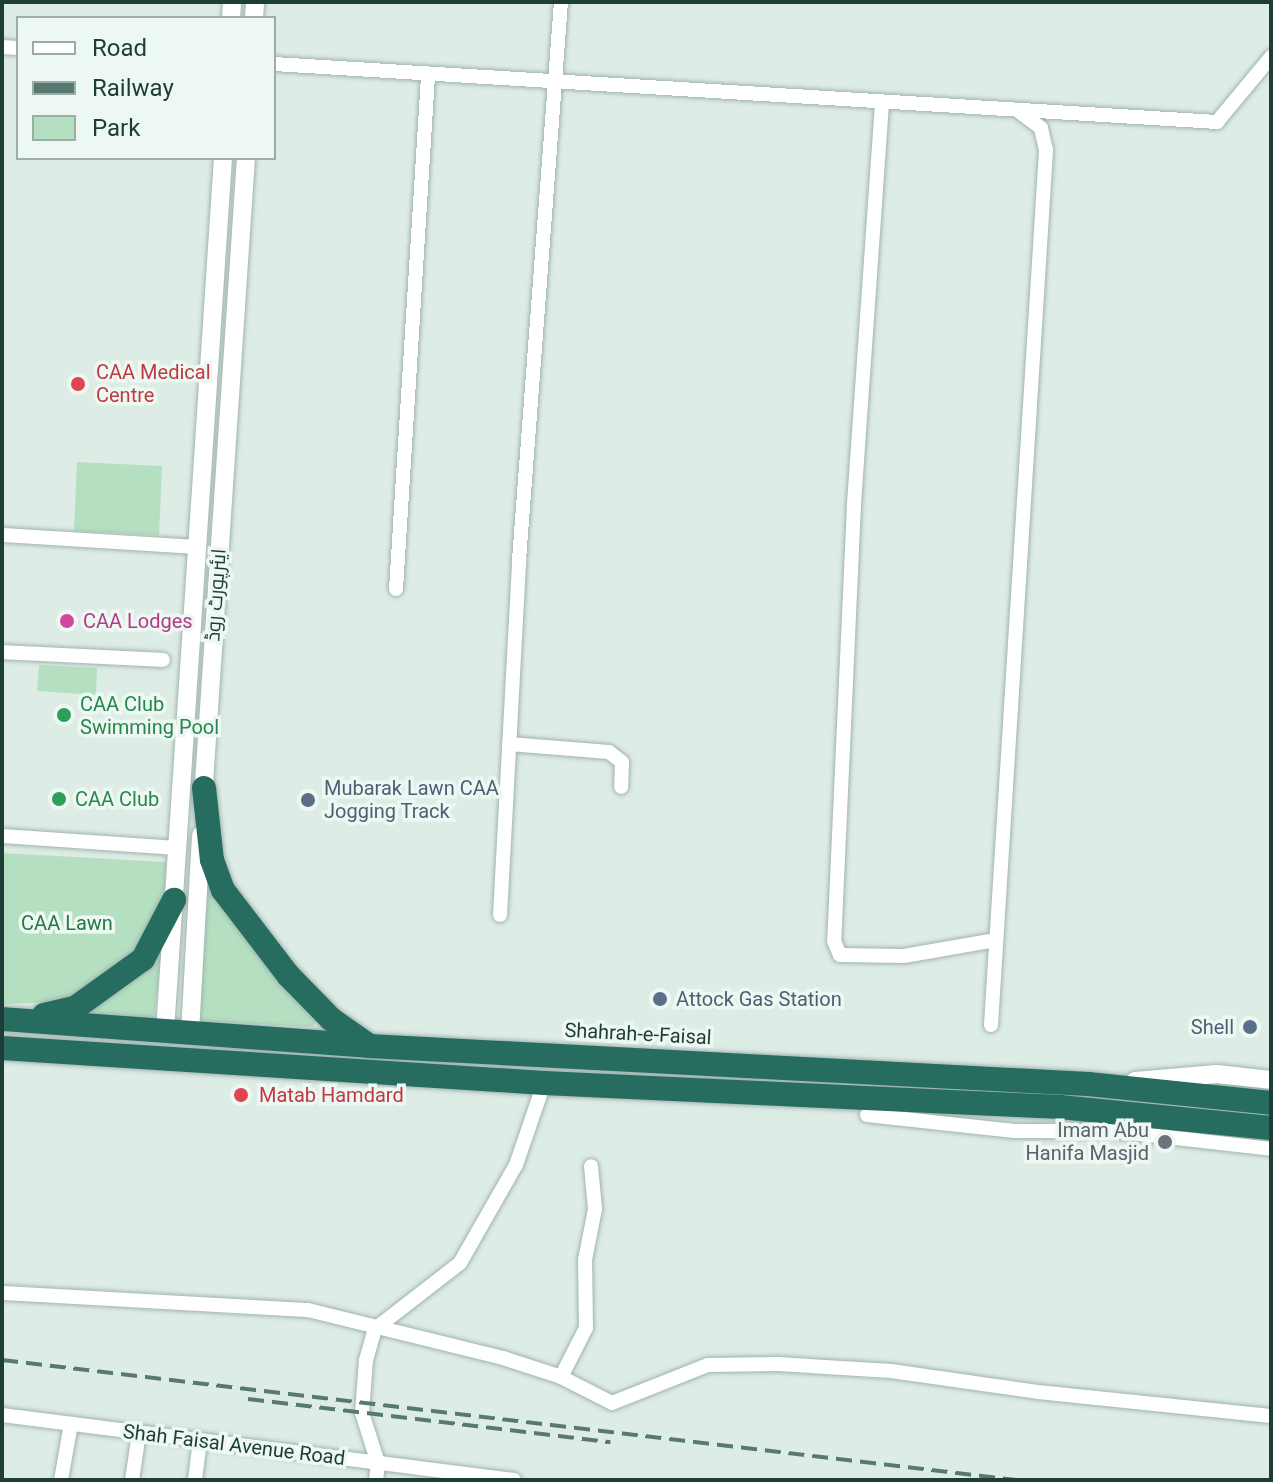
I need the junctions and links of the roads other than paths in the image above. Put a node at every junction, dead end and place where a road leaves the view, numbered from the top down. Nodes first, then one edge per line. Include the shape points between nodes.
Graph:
1 (561, 2) edge
2 (1271, 57) edge
3 (276, 64) edge
4 (428, 76) junction
5 (554, 85) junction
6 (882, 103) junction
7 (1020, 112) junction
8 (223, 160) edge
9 (246, 160) edge
10 (2, 535) edge
11 (198, 547) junction
12 (396, 589) dead end
13 (2, 652) edge
14 (163, 660) dead end
15 (509, 744) junction
16 (621, 787) dead end
17 (204, 788) junction
18 (2, 836) edge
19 (178, 848) junction
20 (174, 900) junction
21 (500, 915) dead end
22 (996, 940) junction
23 (2, 1018) edge
24 (991, 1025) dead end
25 (165, 1031) junction
26 (190, 1033) junction
27 (369, 1046) junction
28 (2, 1048) edge
29 (1271, 1080) edge
30 (544, 1083) junction
31 (1088, 1084) junction
32 (1271, 1103) edge
33 (867, 1115) dead end
34 (1271, 1128) edge
35 (1271, 1149) edge
36 (591, 1166) dead end
37 (2, 1293) edge
38 (375, 1329) junction
39 (561, 1377) junction
40 (2, 1415) edge
41 (1271, 1416) edge
42 (71, 1424) junction
43 (139, 1433) junction
44 (200, 1440) junction
45 (378, 1463) junction
46 (61, 1480) edge
47 (132, 1480) edge
48 (195, 1480) edge
49 (376, 1480) edge
50 (514, 1480) edge

1 - 5 street
2 - 7 street via 1217,122
3 - 4 street
4 - 5 street
4 - 12 street
5 - 6 street
5 - 15 street
6 - 7 street
6 - 22 street via 844,676 834,941 840,955 904,956
7 - 22 street via 1041,128 1046,150
8 - 11 main road, ایئرپورٹ روڈ
9 - 17 main road, ایئرپورٹ روڈ
10 - 11 street
11 - 19 main road, ایئرپورٹ روڈ
13 - 14 street
15 - 16 street via 609,752 622,762
15 - 21 street
17 - 26 main road, ایئرپورٹ روڈ
17 - 27 highway via 212,860 223,890 288,975 331,1019
18 - 19 street
19 - 20 main road, ایئرپورٹ روڈ
20 - 23 highway via 143,959 118,980 75,1008
20 - 25 main road, ایئرپورٹ روڈ
22 - 24 street
23 - 25 highway, Shahrah-e-Faisal
25 - 26 highway, Shahrah-e-Faisal
26 - 27 highway, Shahrah-e-Faisal
27 - 31 highway, Shahrah-e-Faisal
28 - 30 highway
29 - 31 main road via 1217,1074
30 - 34 highway via 1060,1107
30 - 38 street via 516,1165 460,1263
31 - 32 highway, Shahrah-e-Faisal
33 - 35 street via 1014,1131 1114,1131
36 - 39 street via 595,1209 585,1260 586,1328
37 - 38 street via 308,1310
38 - 39 street via 407,1333
38 - 45 street via 366,1360 362,1413
39 - 41 street via 612,1403 708,1365 778,1364 891,1371
40 - 42 street, Shah Faisal Avenue Road
42 - 43 street, Shah Faisal Avenue Road
42 - 46 street
43 - 44 street, Shah Faisal Avenue Road
43 - 47 street
44 - 45 street, Shah Faisal Avenue Road
44 - 48 street
45 - 49 street
45 - 50 street, Shah Faisal Avenue Road

